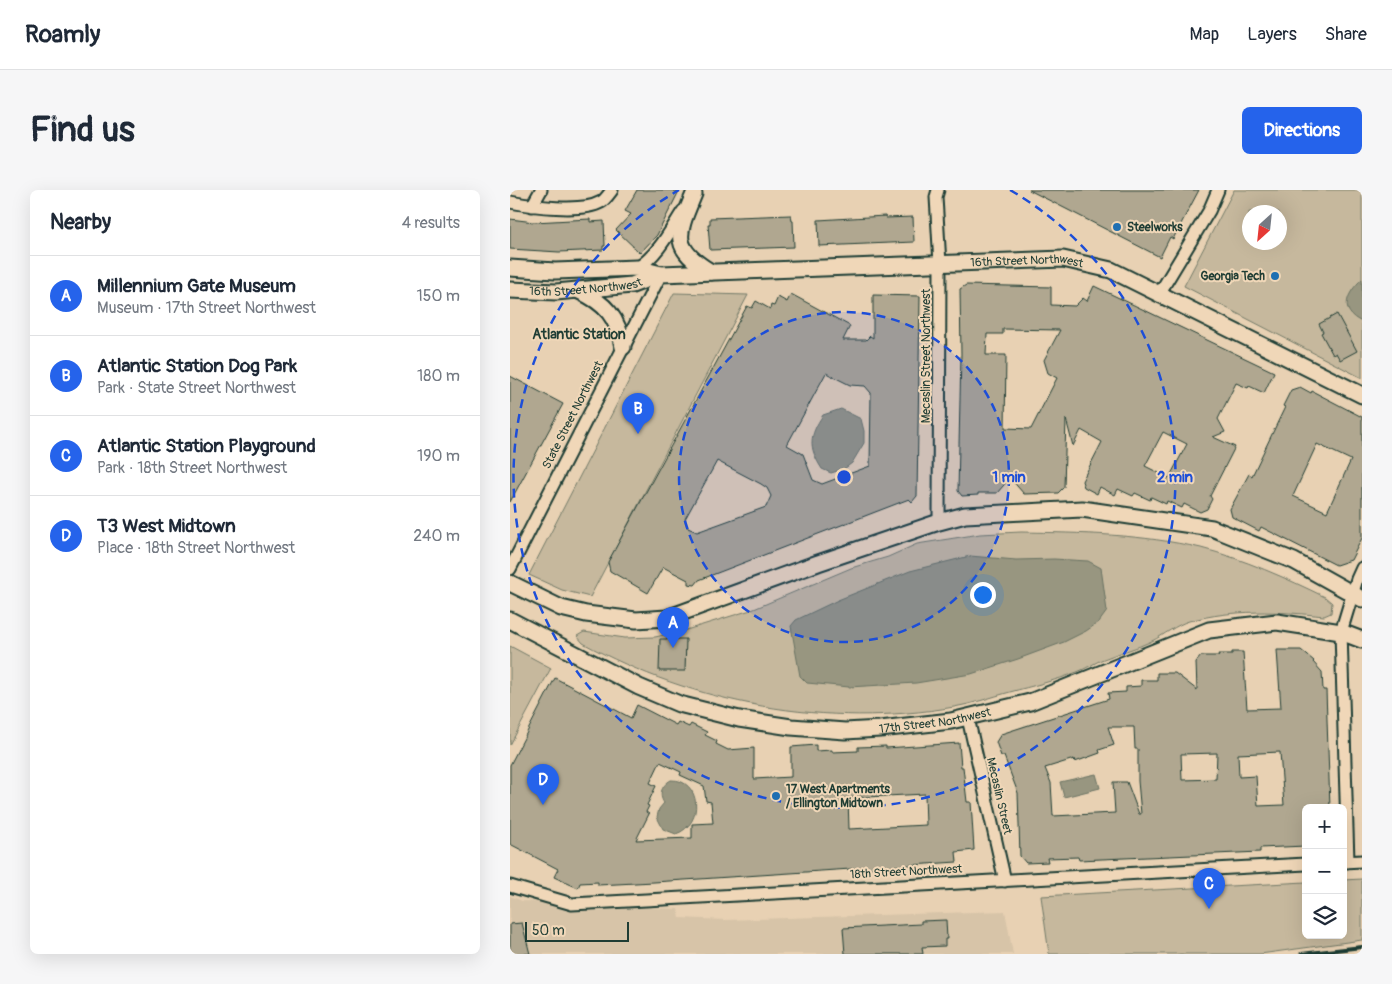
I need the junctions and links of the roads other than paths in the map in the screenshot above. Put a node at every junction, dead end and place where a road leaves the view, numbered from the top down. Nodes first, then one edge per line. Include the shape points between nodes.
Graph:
1 (541, 190) edge
2 (612, 190) edge
3 (938, 190) edge
4 (1218, 190) edge
5 (694, 192) edge
6 (510, 202) edge
7 (532, 206) junction
8 (940, 264) junction
9 (510, 268) edge
10 (637, 268) junction
11 (711, 272) junction
12 (661, 274) junction
13 (510, 290) edge
14 (578, 290) junction
15 (1159, 294) junction
16 (623, 347) junction
17 (1362, 395) edge
18 (939, 522) junction
19 (510, 568) edge
20 (1362, 568) edge
21 (510, 583) edge
22 (1357, 596) edge
23 (510, 620) edge
24 (1341, 632) junction
25 (1362, 640) edge
26 (968, 718) junction
27 (1345, 849) edge
28 (1362, 861) edge
29 (1347, 862) edge
30 (1302, 864) edge
31 (1004, 881) junction
32 (510, 886) edge

1 - 7 street
2 - 7 street via 602,202 584,207
3 - 8 street, Mecaslin Street Northwest
4 - 15 street via 1209,211
5 - 10 street via 659,248
5 - 11 main road via 680,237 686,253
6 - 7 street
8 - 11 main road, 16th Street Northwest
8 - 15 main road, 16th Street Northwest via 1063,259 1111,270
8 - 18 street, Mecaslin Street Northwest
9 - 10 main road, 16th Street Northwest via 555,271
10 - 12 main road, 16th Street Northwest
11 - 12 main road, 16th Street Northwest
12 - 14 main road, 16th Street Northwest via 632,285
12 - 16 street, State Street Northwest
13 - 14 main road, 16th Street Northwest
14 - 16 main road via 596,300 613,316
15 - 17 main road, 16th Street Northwest
16 - 19 street, State Street Northwest
18 - 21 main road via 818,562 667,618 636,620 586,614 561,608
18 - 22 main road via 965,515 1082,509 1210,528 1294,561
20 - 22 street
22 - 24 street
23 - 26 main road, 17th Street Northwest via 639,687 679,704 739,719 845,731
24 - 25 main road, 17th Street Northwest
24 - 26 main road, 17th Street Northwest via 1277,622 1209,630 1030,702
24 - 27 street
26 - 31 street, Mecaslin Street
28 - 29 street
30 - 31 street, 18th Street Northwest
31 - 32 street, 18th Street Northwest via 572,904

